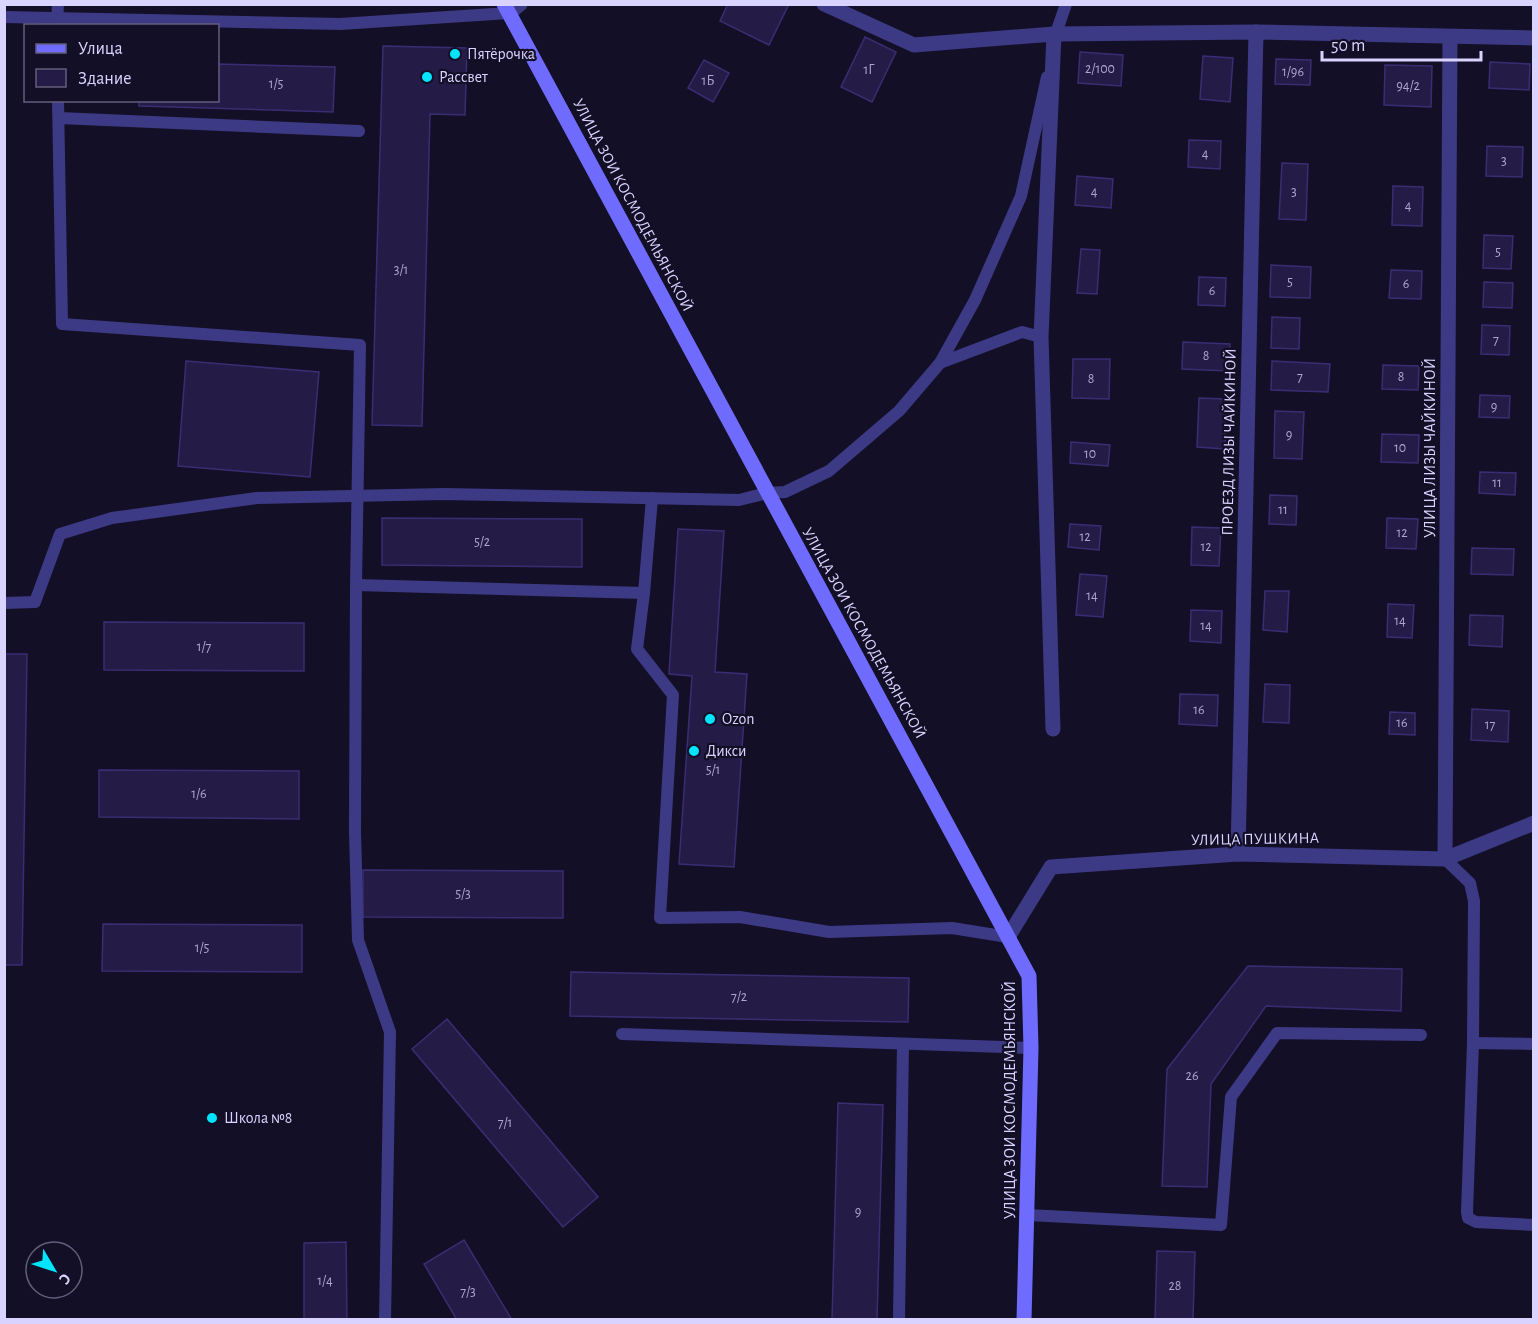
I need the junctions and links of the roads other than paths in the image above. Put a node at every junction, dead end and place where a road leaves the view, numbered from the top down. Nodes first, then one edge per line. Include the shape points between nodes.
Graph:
1 (58, 4) edge
2 (824, 4) edge
3 (1066, 4) edge
4 (511, 7) edge
5 (4, 17) edge
6 (57, 22) edge
7 (1256, 32) junction
8 (1054, 34) junction
9 (1450, 36) junction
10 (1533, 38) edge
11 (58, 102) edge
12 (59, 118) junction
13 (359, 131) dead end
14 (1041, 337) junction
15 (939, 363) junction
16 (767, 493) junction
17 (356, 496) junction
18 (652, 498) junction
19 (356, 585) junction
20 (644, 593) junction
21 (4, 603) edge
22 (1053, 729) dead end
23 (1533, 823) edge
24 (1238, 854) junction
25 (1445, 859) junction
26 (1008, 937) junction
27 (622, 1034) dead end
28 (1421, 1035) dead end
29 (1473, 1043) junction
30 (903, 1044) junction
31 (1533, 1044) edge
32 (1031, 1048) junction
33 (1028, 1215) junction
34 (1533, 1225) edge
35 (385, 1320) edge
36 (898, 1320) edge
37 (1024, 1320) edge

1 - 6 lane
2 - 8 street via 914,45
3 - 8 lane
4 - 6 lane via 340,24
4 - 16 street, УЛИЦА ЗОИ КОСМОДЕМЬЯНСКОЙ
5 - 6 lane
7 - 8 street
7 - 9 street
7 - 24 street, ПРОЕЗД ЛИЗЫ ЧАЙКИНОЙ
8 - 14 street
8 - 15 lane via 1021,196 975,300
9 - 10 street
9 - 25 street, УЛИЦА ЛИЗЫ ЧАЙКИНОЙ
11 - 12 lane
12 - 13 lane
12 - 17 lane via 62,324 360,345
14 - 15 lane via 1022,332
14 - 22 street
15 - 16 lane via 899,411 829,471 785,492
16 - 18 lane via 738,500
16 - 26 street, УЛИЦА ЗОИ КОСМОДЕМЬЯНСКОЙ
17 - 18 lane
17 - 19 lane
17 - 21 lane via 256,498 112,518 60,534 35,602
18 - 20 lane
19 - 20 lane
19 - 35 lane via 358,940 390,1032
20 - 26 lane via 637,649 673,695 660,918 740,917 830,932 952,928
23 - 25 street, УЛИЦА ПУШКИНА
24 - 25 street, УЛИЦА ПУШКИНА
24 - 26 street, УЛИЦА ПУШКИНА via 1051,867
25 - 29 lane via 1470,883 1474,901
26 - 32 street, УЛИЦА ЗОИ КОСМОДЕМЬЯНСКОЙ via 1029,976
27 - 30 lane
28 - 33 lane via 1277,1033 1231,1097 1221,1225
29 - 31 lane
29 - 34 lane via 1468,1218 1476,1222
30 - 32 lane
30 - 36 lane
32 - 33 street, УЛИЦА ЗОИ КОСМОДЕМЬЯНСКОЙ
33 - 37 street, УЛИЦА ЗОИ КОСМОДЕМЬЯНСКОЙ

